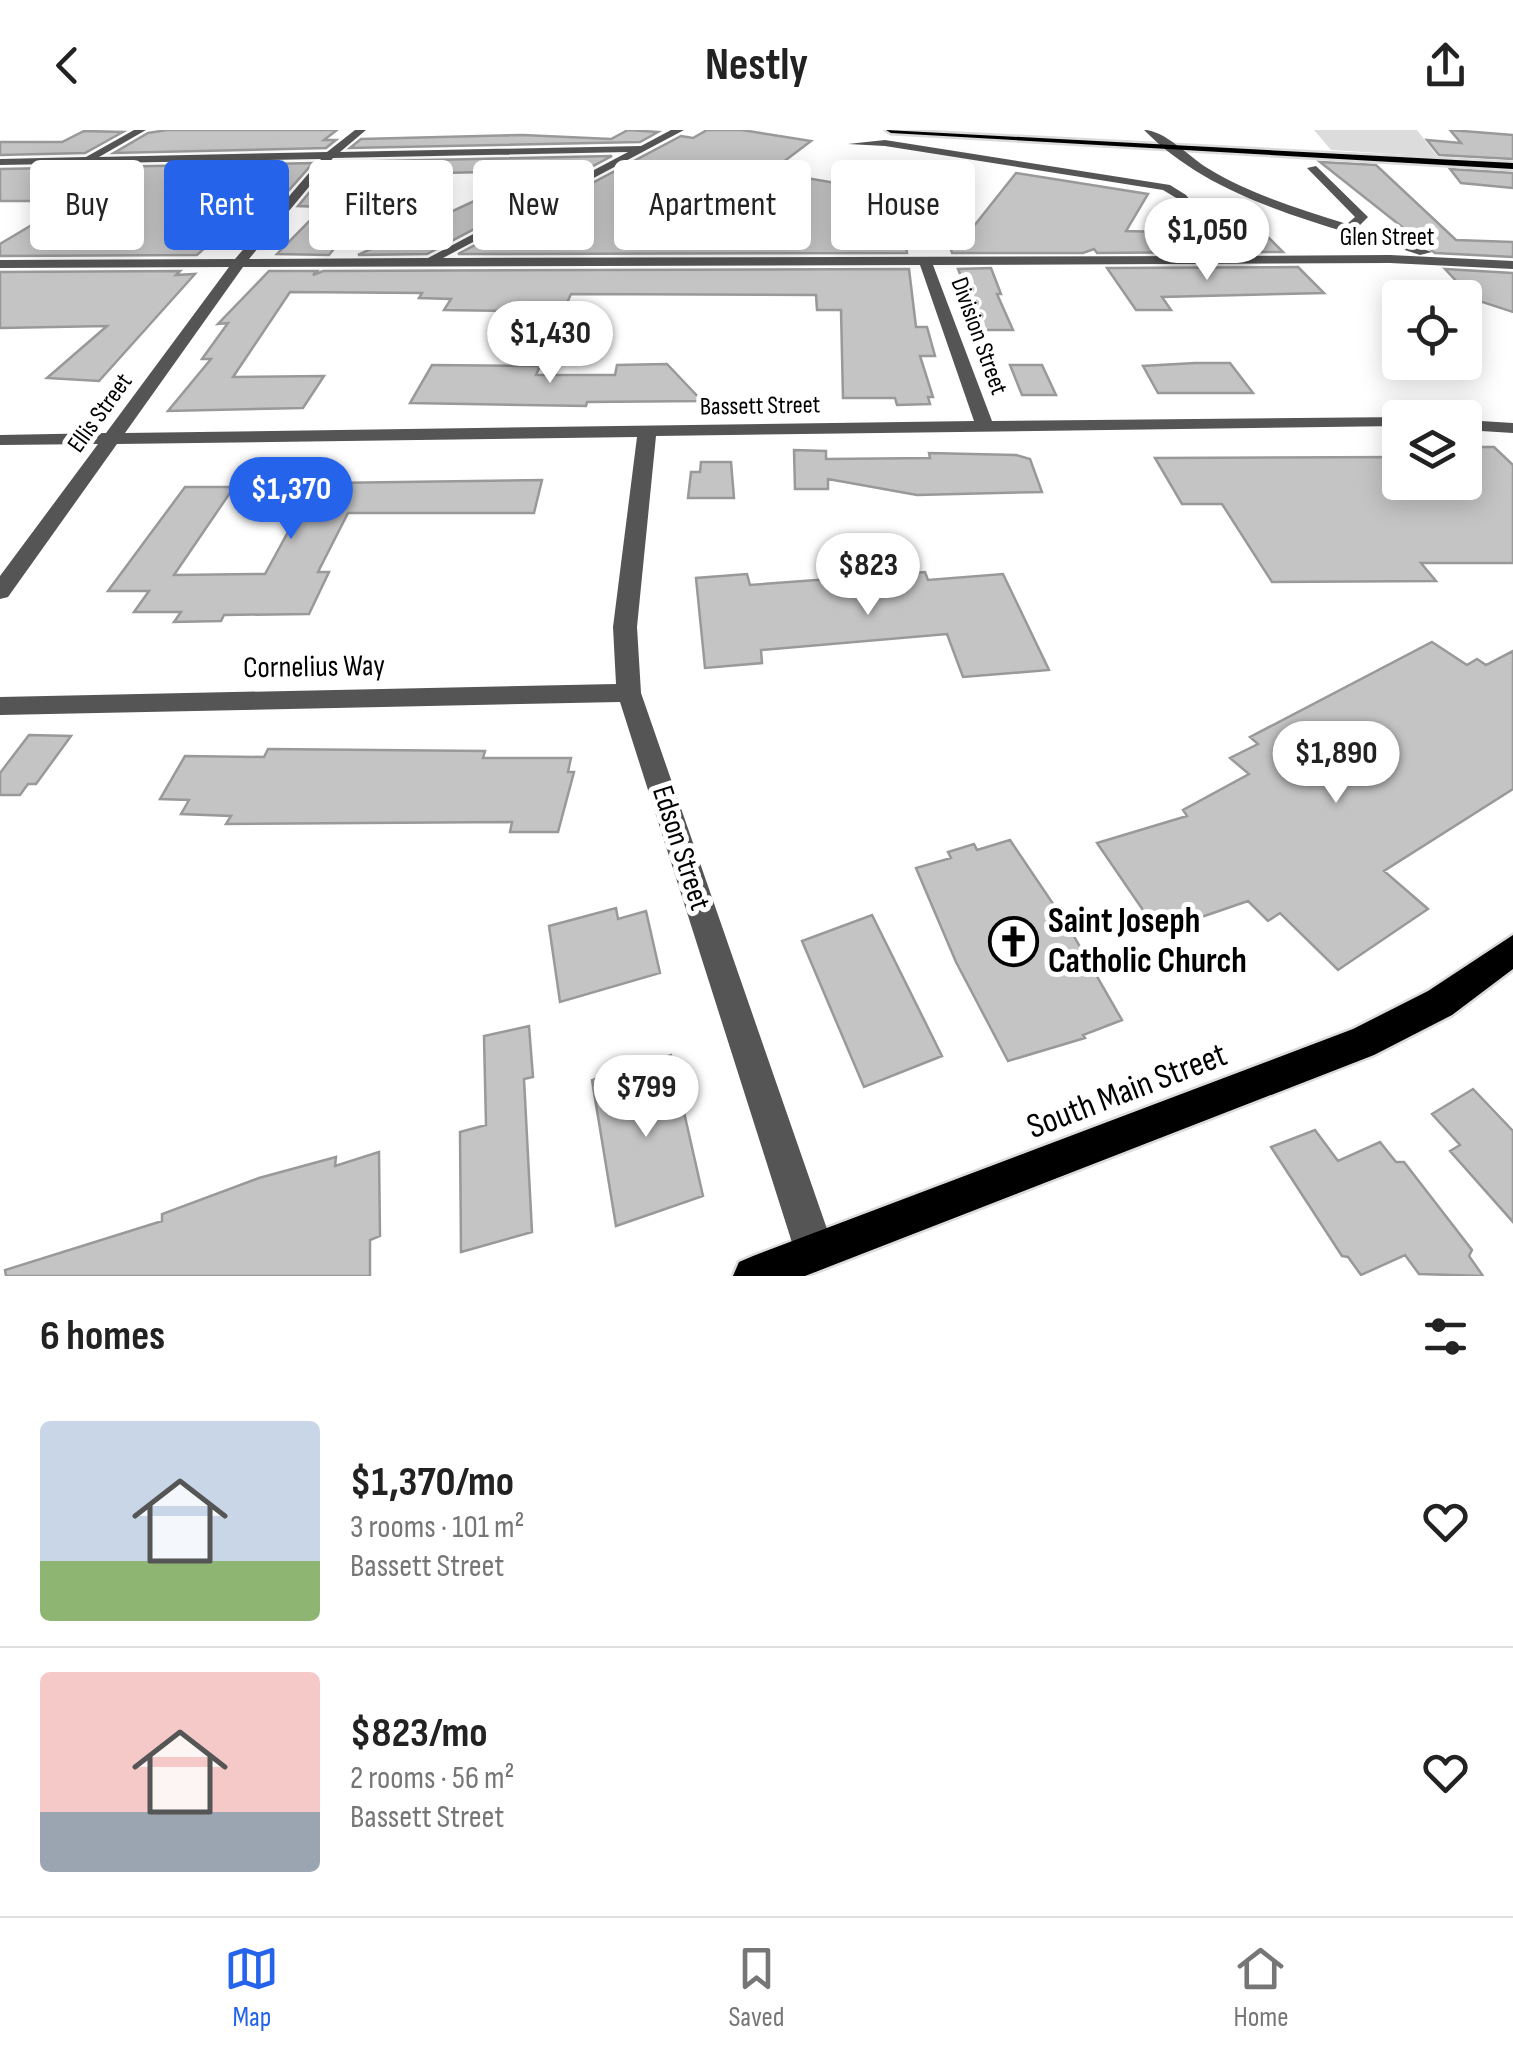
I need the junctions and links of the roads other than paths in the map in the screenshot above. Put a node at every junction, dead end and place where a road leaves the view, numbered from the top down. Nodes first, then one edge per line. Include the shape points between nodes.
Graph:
1 (141, 130) edge
2 (362, 130) edge
3 (679, 130) edge
4 (891, 130) edge
5 (1149, 130) edge
6 (919, 131) edge
7 (854, 144) dead end
8 (1164, 144) junction
9 (642, 150) junction
10 (330, 155) junction
11 (86, 160) joint
12 (30, 161) edge
13 (0, 162) edge
14 (1513, 166) edge
15 (1312, 168) dead end
16 (1350, 227) junction
17 (1372, 234) junction
18 (1368, 259) junction
19 (430, 260) junction
20 (925, 260) junction
21 (1228, 260) junction
22 (1451, 260) junction
23 (239, 263) junction
24 (0, 264) edge
25 (1513, 265) edge
26 (1513, 280) edge
27 (1382, 421) edge
28 (1482, 425) edge
29 (1513, 428) edge
30 (986, 429) junction
31 (647, 432) junction
32 (112, 439) junction
33 (0, 440) edge
34 (0, 592) edge
35 (629, 693) junction
36 (0, 706) edge
37 (1513, 950) edge
38 (815, 1252) junction
39 (753, 1276) edge

1 - 11 street
2 - 10 street, Ellis Street
3 - 9 street
4 - 6 main road
5 - 8 street
6 - 8 main road
7 - 21 street via 1166,186 1182,196
8 - 14 main road
8 - 16 street via 1234,186
9 - 10 street
9 - 19 street
10 - 11 street
10 - 23 street, Ellis Street
12 - 13 street
15 - 16 street via 1362,218
16 - 17 street
17 - 18 street via 1388,249
17 - 22 street
18 - 21 street, Glen Street
18 - 22 street, Glen Street
19 - 20 street, Glen Street
19 - 23 street, Glen Street
20 - 21 street, Glen Street
20 - 30 street, Division Street
22 - 25 street, Glen Street
22 - 26 street
23 - 24 street, Glen Street
23 - 32 street, Ellis Street
27 - 30 street, Bassett Street
28 - 29 street
30 - 31 street, Bassett Street
31 - 32 street, Bassett Street
31 - 35 street, Edson Street via 625,628
32 - 33 street, Bassett Street
32 - 34 street, Ellis Street
35 - 36 street, Cornelius Way
35 - 38 street, Edson Street
37 - 38 main road, South Main Street via 1440,1002 1362,1042
38 - 39 main road, South Main Street

